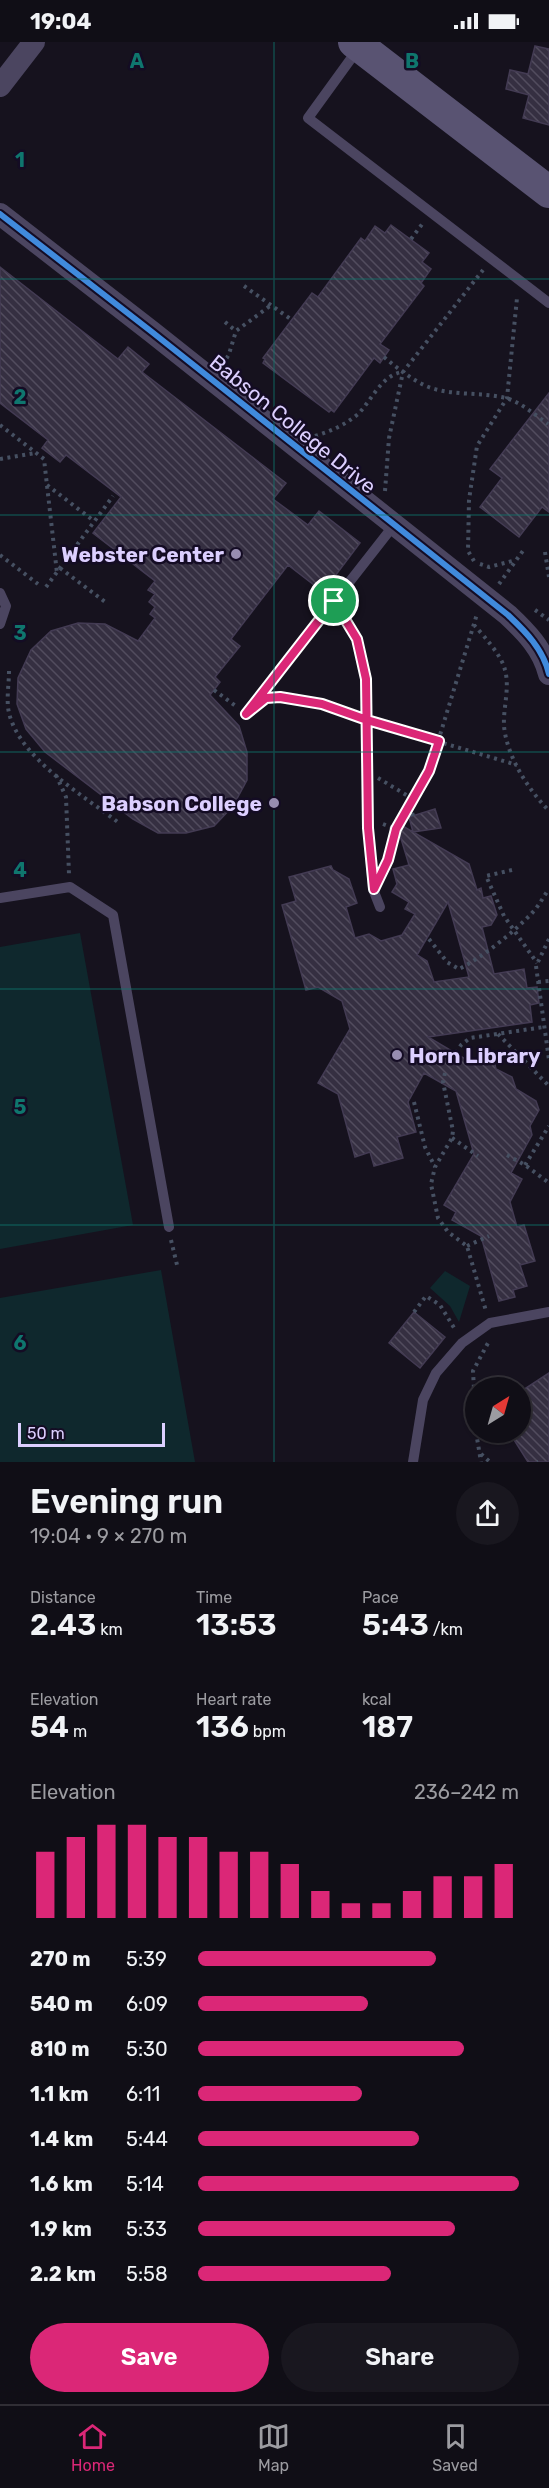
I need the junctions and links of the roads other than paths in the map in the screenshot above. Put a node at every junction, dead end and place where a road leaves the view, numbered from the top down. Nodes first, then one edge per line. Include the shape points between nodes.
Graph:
1 (34, 42) edge
2 (357, 44) edge
3 (3, 79) edge
4 (549, 192) edge
5 (0, 214) edge
6 (549, 303) edge
7 (387, 521) junction
8 (0, 593) edge
9 (334, 601) junction
10 (0, 624) edge
11 (546, 659) edge
12 (246, 714) road end
13 (0, 898) edge
14 (380, 907) dead end
15 (169, 1227) road end
16 (549, 1312) edge
17 (413, 1462) edge

1 - 3 street
2 - 4 main road
2 - 6 lane via 308,118
5 - 7 street, Babson College Drive
7 - 9 lane
7 - 11 street, Babson College Drive via 529,634
8 - 10 lane via 6,606
9 - 12 lane
9 - 14 lane via 357,639 366,679 368,828 374,889
13 - 15 lane via 70,887 113,915
16 - 17 lane via 495,1322 462,1342 436,1373 423,1400

